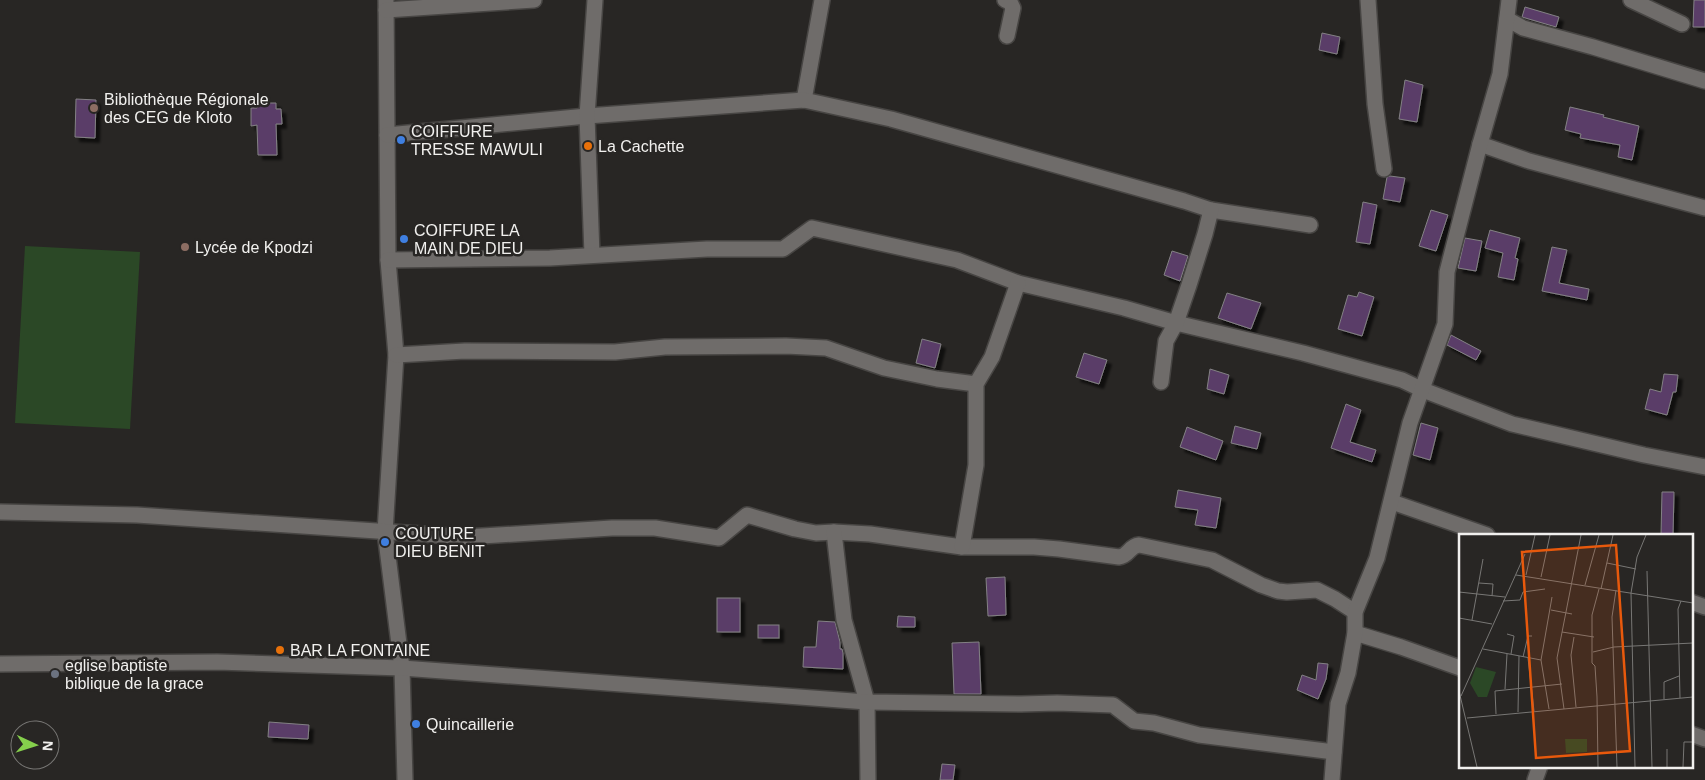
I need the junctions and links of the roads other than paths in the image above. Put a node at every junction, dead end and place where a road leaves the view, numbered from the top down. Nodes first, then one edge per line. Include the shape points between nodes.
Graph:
1 (534, 0) edge
2 (594, 0) edge
3 (822, 0) edge
4 (1005, 0) edge
5 (1368, 0) edge
6 (1509, 0) edge
7 (1631, 0) edge
8 (386, 5) edge
9 (1507, 19) junction
10 (1682, 24) dead end
11 (1007, 36) dead end
12 (1705, 82) edge
13 (804, 100) junction
14 (587, 116) junction
15 (386, 135) junction
16 (1480, 144) junction
17 (1384, 169) dead end
18 (1705, 208) edge
19 (1211, 210) junction
20 (1310, 225) dead end
21 (592, 255) junction
22 (388, 260) junction
23 (1018, 283) junction
24 (1176, 323) junction
25 (396, 355) junction
26 (1161, 382) dead end
27 (976, 384) junction
28 (1423, 390) junction
29 (1705, 467) edge
30 (1392, 502) junction
31 (0, 512) edge
32 (385, 532) junction
33 (834, 532) junction
34 (1484, 534) edge
35 (962, 547) junction
36 (1692, 602) edge
37 (1705, 607) edge
38 (1355, 612) junction
39 (1355, 633) junction
40 (0, 664) edge
41 (402, 668) junction
42 (1459, 668) edge
43 (867, 702) junction
44 (1692, 734) edge
45 (1705, 739) edge
46 (1334, 752) junction
47 (1539, 768) edge
48 (405, 780) edge
49 (868, 780) edge
50 (1332, 780) edge
51 (1534, 780) edge

1 - 8 street
2 - 14 street
3 - 13 street
4 - 11 street via 1013,8
5 - 17 street via 1375,104
6 - 9 street
7 - 10 street
8 - 15 street
9 - 12 street via 1523,28
9 - 16 street via 1500,74
13 - 14 street
13 - 19 street via 891,119
14 - 15 street
14 - 21 street
15 - 22 street
16 - 18 street via 1529,161
16 - 28 street via 1446,272 1445,324
19 - 20 street
19 - 24 street
21 - 22 street
21 - 23 street via 783,249 812,228 957,260
22 - 25 street
23 - 24 street
23 - 27 street via 992,357
24 - 26 street via 1166,341
24 - 28 street via 1386,375
25 - 27 street via 465,351 615,352 665,347 826,348 884,368
25 - 32 street
27 - 35 street via 976,465
28 - 29 street via 1512,424
28 - 30 street via 1407,433
30 - 34 street
30 - 38 street via 1377,558
31 - 32 street via 137,515
32 - 33 street via 466,537 655,528 719,538 747,515 795,529
32 - 41 street
33 - 35 street
33 - 43 street via 844,620
35 - 38 street via 1034,547 1119,557 1139,545 1212,560 1278,591 1317,590
36 - 37 street
38 - 39 street
39 - 42 street
39 - 46 street via 1348,673 1338,704
40 - 41 street via 217,662
41 - 43 street
41 - 48 street
43 - 46 street via 1113,705 1134,721 1154,723 1199,736
43 - 49 street
44 - 45 street
46 - 50 street
47 - 51 street

